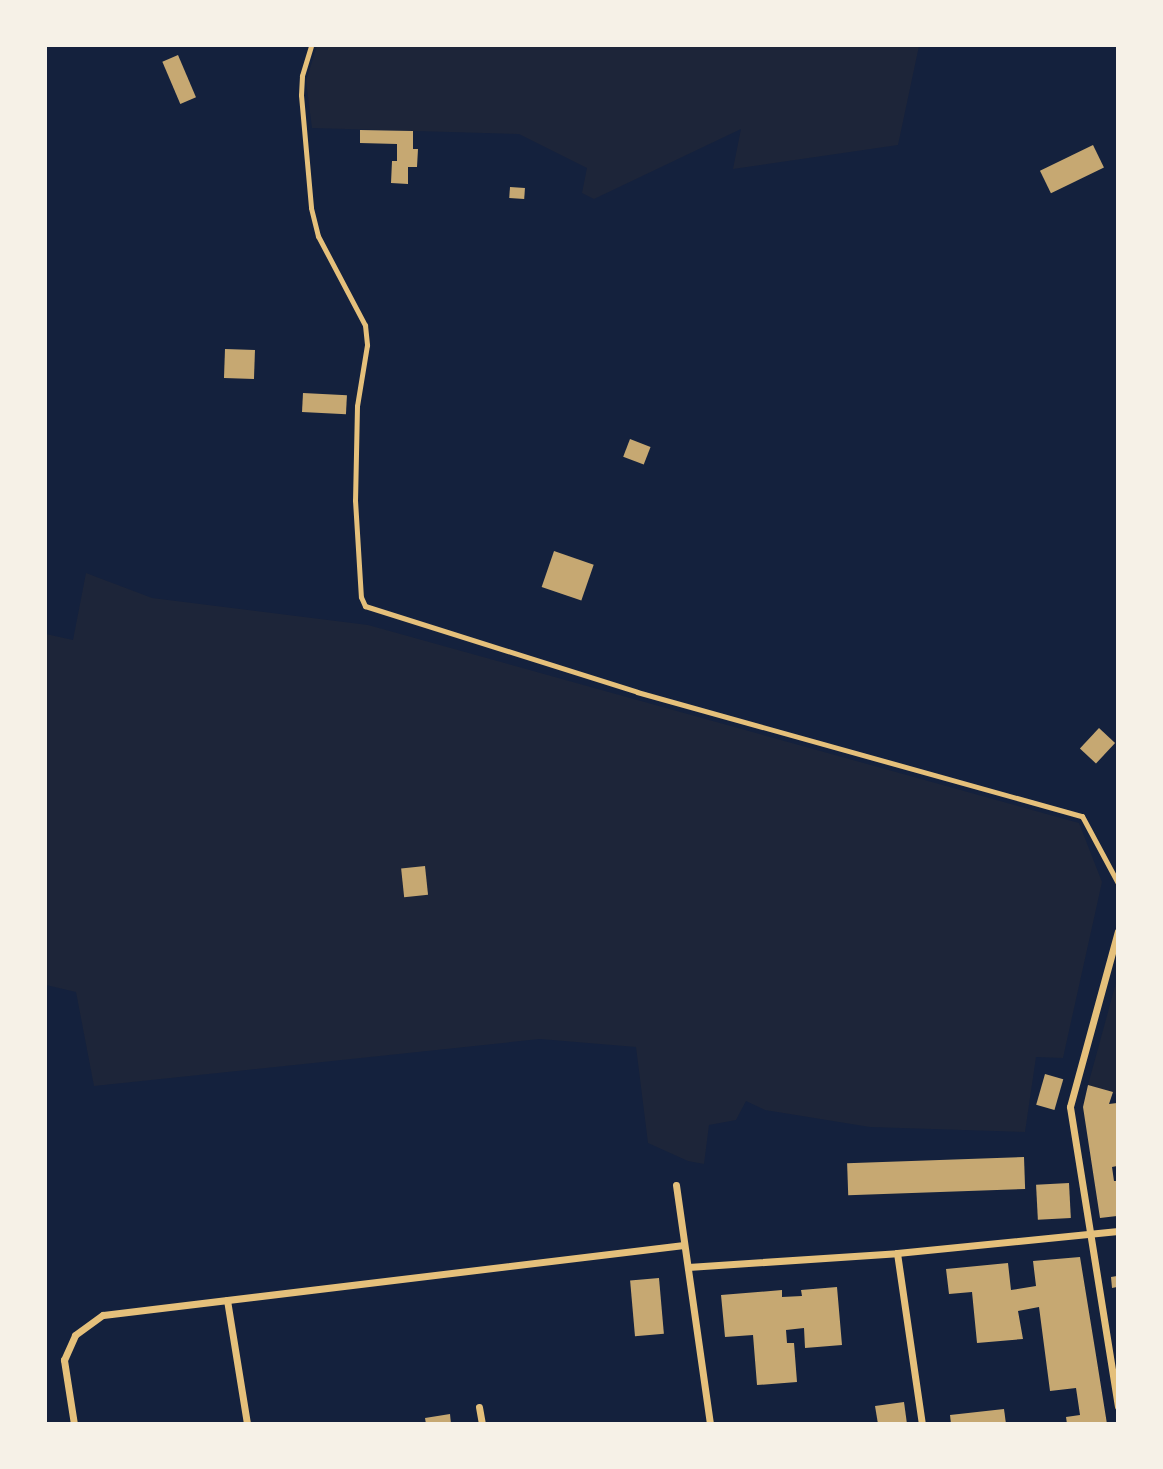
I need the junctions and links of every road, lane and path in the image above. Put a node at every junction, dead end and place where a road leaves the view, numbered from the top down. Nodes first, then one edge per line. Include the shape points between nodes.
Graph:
1 (311, 46) edge
2 (1118, 883) edge
3 (1118, 931) edge
4 (676, 1185) dead end
5 (1118, 1231) edge
6 (1088, 1234) junction
7 (684, 1245) junction
8 (897, 1253) junction
9 (688, 1268) junction
10 (227, 1300) junction
11 (1118, 1406) edge
12 (479, 1408) dead end
13 (74, 1423) edge
14 (247, 1423) edge
15 (482, 1423) edge
16 (710, 1423) edge
17 (922, 1423) edge

1 - 2 lane via 301,95 311,208 318,236 365,326 367,345 357,406 355,500 360,597 365,606 637,692 1083,816
3 - 6 street via 1070,1107
4 - 7 street
5 - 6 street
6 - 8 street
6 - 11 street
7 - 9 street
7 - 10 street
8 - 9 street
8 - 17 street
9 - 16 street
10 - 13 street via 103,1315 75,1335 64,1360
10 - 14 street
12 - 15 street

